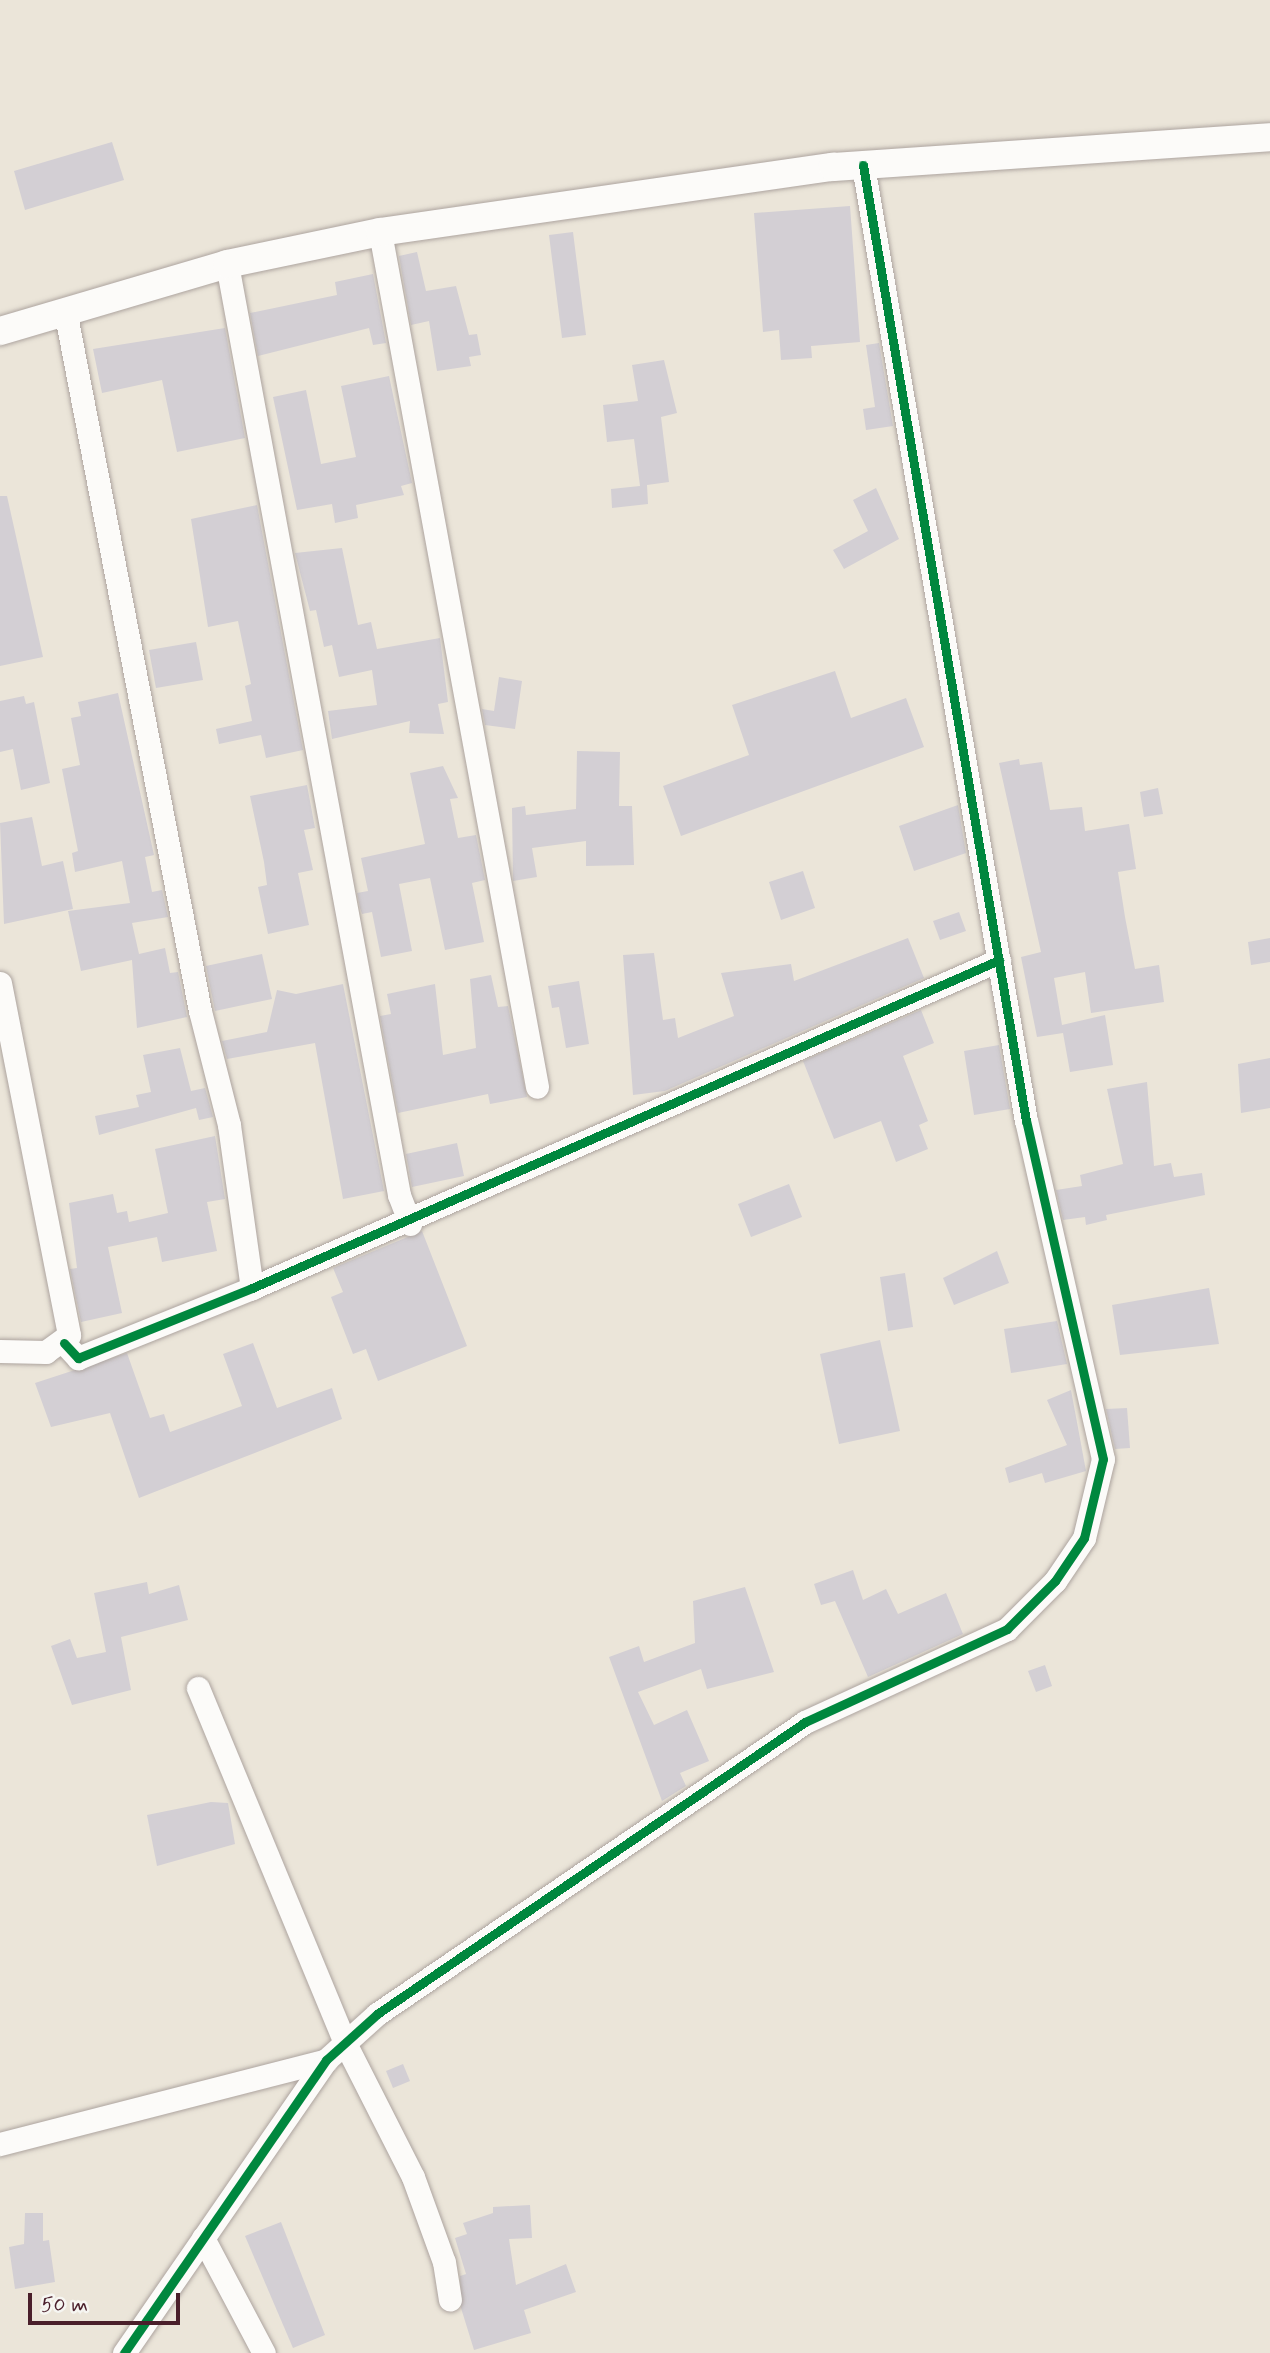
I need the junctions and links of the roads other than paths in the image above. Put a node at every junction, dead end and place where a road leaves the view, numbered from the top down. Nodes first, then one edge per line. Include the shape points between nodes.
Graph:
1 (1270, 137) edge
2 (863, 165) junction
3 (380, 232) junction
4 (227, 264) junction
5 (65, 310) junction
6 (0, 331) edge
7 (999, 960) junction
8 (0, 983) edge
9 (537, 1087) dead end
10 (410, 1224) junction
11 (251, 1288) junction
12 (64, 1343) junction
13 (0, 1351) edge
14 (198, 1688) dead end
15 (345, 2043) junction
16 (326, 2060) junction
17 (0, 2144) edge
18 (203, 2238) junction
19 (450, 2300) dead end
20 (124, 2353) edge
21 (264, 2353) edge

1 - 2 main road
2 - 3 main road
2 - 7 street
3 - 4 main road
3 - 9 street
4 - 5 main road
4 - 10 street via 399,1195
5 - 6 main road
5 - 11 street via 200,1011 229,1125
7 - 10 street
7 - 15 street via 1026,1121 1103,1459 1084,1538 1055,1581 1007,1629 805,1722 377,2014
8 - 12 street via 69,1335
10 - 11 street
11 - 12 street via 78,1358
12 - 13 street via 46,1352
14 - 15 street
15 - 16 street
15 - 19 street via 413,2177 444,2262
16 - 17 street
16 - 18 street
18 - 20 street
18 - 21 street

